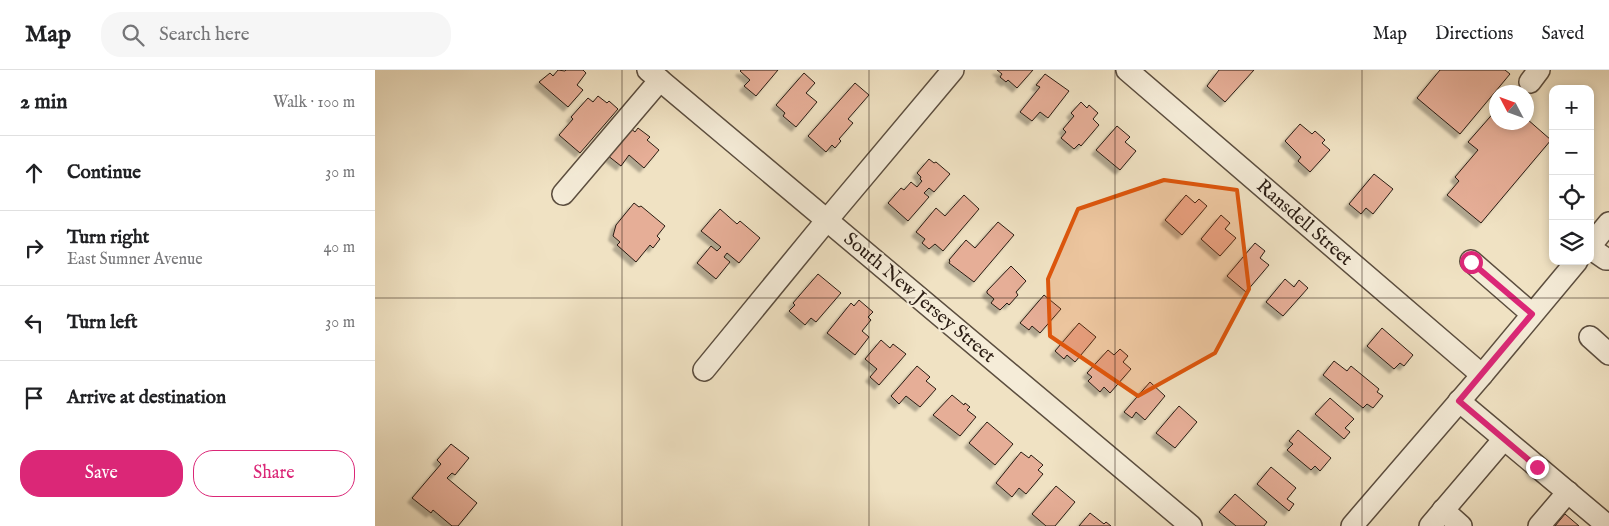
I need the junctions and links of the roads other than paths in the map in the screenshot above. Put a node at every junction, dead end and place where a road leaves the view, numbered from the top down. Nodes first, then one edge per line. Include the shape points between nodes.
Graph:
1 (953, 70) edge
2 (1127, 70) edge
3 (654, 75) edge
4 (563, 194) dead end
5 (827, 220) junction
6 (1609, 223) edge
7 (1594, 242) edge
8 (1594, 250) edge
9 (1609, 259) edge
10 (1471, 262) dead end
11 (1574, 265) edge
12 (1532, 314) junction
13 (1589, 338) dead end
14 (1609, 354) edge
15 (704, 370) dead end
16 (1482, 375) junction
17 (1459, 401) junction
18 (1504, 439) junction
19 (1568, 492) junction
20 (1436, 518) edge
21 (1191, 526) edge
22 (1351, 526) edge
23 (1461, 526) edge
24 (1539, 526) edge
25 (1608, 526) edge

1 - 5 street
2 - 16 street, Ransdell Street
3 - 4 street
3 - 5 street, South New Jersey Street
5 - 15 street
5 - 21 street, South New Jersey Street
6 - 7 street
8 - 9 street
10 - 12 street
11 - 12 street
12 - 16 street
13 - 14 street
16 - 17 street
17 - 18 street
17 - 22 street
18 - 19 street
18 - 20 street
19 - 24 street
19 - 25 street
20 - 23 street

